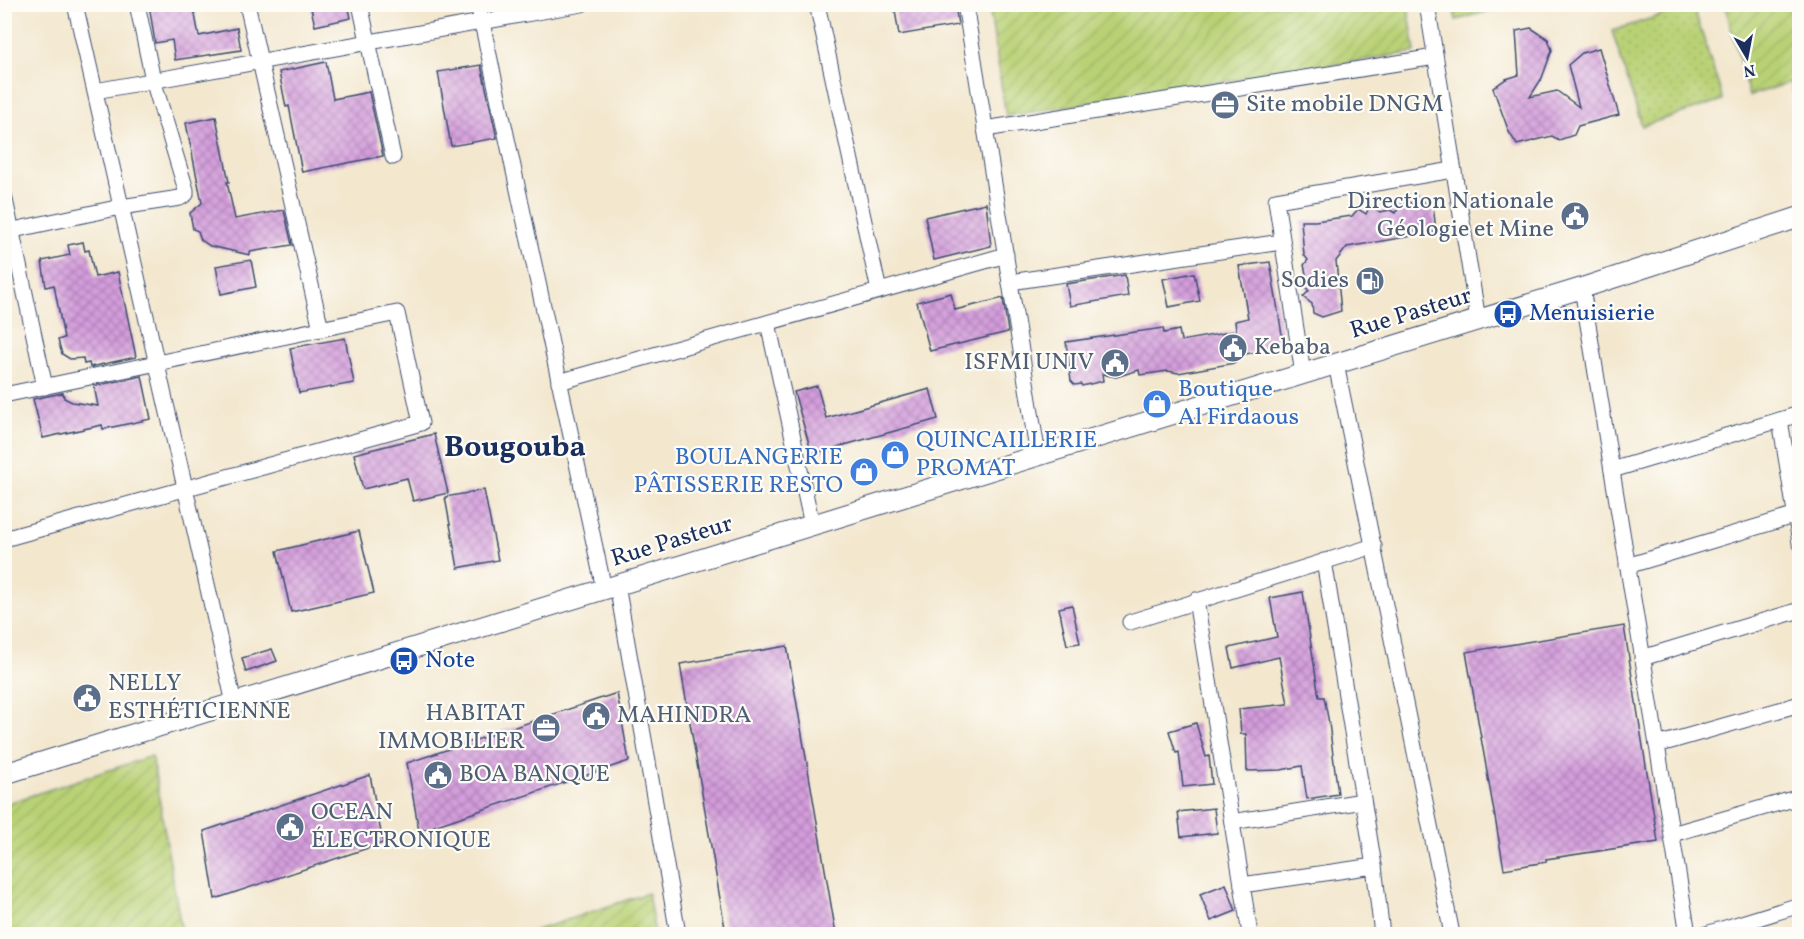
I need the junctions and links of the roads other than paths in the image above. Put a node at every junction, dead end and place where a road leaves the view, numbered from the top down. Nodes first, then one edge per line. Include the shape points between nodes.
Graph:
1 (75, 4) edge
2 (137, 4) edge
3 (247, 4) edge
4 (360, 4) edge
5 (478, 4) edge
6 (582, 4) edge
7 (816, 4) edge
8 (965, 4) edge
9 (1427, 4) edge
10 (482, 22) junction
11 (368, 43) junction
12 (1435, 57) junction
13 (260, 62) junction
14 (153, 80) junction
15 (95, 91) junction
16 (985, 129) junction
17 (393, 157) dead end
18 (1453, 170) junction
19 (4, 195) edge
20 (121, 207) junction
21 (1800, 217) edge
22 (8, 231) edge
23 (1282, 242) junction
24 (1005, 255) junction
25 (1010, 282) junction
26 (1582, 288) junction
27 (879, 291) junction
28 (1478, 320) junction
29 (768, 322) junction
30 (321, 329) junction
31 (157, 363) junction
32 (1336, 364) junction
33 (1303, 374) junction
34 (559, 382) junction
35 (45, 387) junction
36 (4, 395) edge
37 (1800, 414) edge
38 (1780, 420) junction
39 (1038, 456) junction
40 (1611, 470) junction
41 (185, 489) junction
42 (1797, 515) edge
43 (812, 525) junction
44 (4, 539) edge
45 (1800, 543) edge
46 (1374, 546) junction
47 (1324, 561) junction
48 (1627, 566) junction
49 (610, 587) junction
50 (1196, 600) junction
51 (1800, 610) edge
52 (1130, 622) dead end
53 (1642, 658) junction
54 (234, 703) junction
55 (1800, 704) edge
56 (1657, 745) junction
57 (4, 774) edge
58 (1800, 796) edge
59 (1363, 801) junction
60 (1232, 822) junction
61 (1672, 834) junction
62 (1374, 866) junction
63 (1242, 885) junction
64 (1800, 905) edge
65 (1750, 928) edge
66 (678, 934) edge
67 (1250, 934) edge
68 (1382, 934) edge
69 (1452, 934) edge
70 (1688, 934) edge
71 (1706, 934) edge

1 - 15 street
2 - 14 street
3 - 13 street
4 - 11 street
5 - 10 street
6 - 10 street
7 - 27 street
8 - 16 street
9 - 12 street
10 - 11 street
10 - 34 street
11 - 13 street
11 - 17 street
12 - 16 street
12 - 18 street
13 - 14 street
13 - 30 street
14 - 15 street
14 - 20 street via 186,194
15 - 20 street
16 - 24 street
18 - 23 street via 1276,200
18 - 28 street
19 - 22 street
20 - 22 street
20 - 31 street
21 - 26 main road, Rue Pasteur
22 - 35 street
23 - 25 street
23 - 33 street
24 - 25 street
24 - 27 street
25 - 39 street
26 - 28 main road, Rue Pasteur
26 - 40 street
27 - 29 street
28 - 32 main road, Rue Pasteur
29 - 34 street
29 - 43 street
30 - 31 street
30 - 41 street via 397,313 421,423
31 - 35 street
31 - 41 street
32 - 33 main road, Rue Pasteur
32 - 46 street
33 - 39 main road, Rue Pasteur
34 - 49 street
35 - 36 street
37 - 38 street
38 - 40 street
38 - 42 street
39 - 43 main road, Rue Pasteur
40 - 48 street
41 - 44 street
41 - 54 street
42 - 45 street
42 - 48 street
43 - 49 main road, Rue Pasteur
46 - 47 street
46 - 69 street
47 - 50 street
47 - 59 street
48 - 53 street
49 - 54 main road, Rue Pasteur
49 - 66 street
50 - 52 street
50 - 60 street
51 - 53 street
53 - 56 street
54 - 57 main road, Rue Pasteur
55 - 56 street
56 - 61 street
58 - 61 street
59 - 60 street
59 - 62 street
60 - 63 street
61 - 70 street
62 - 63 street
62 - 68 street
63 - 67 street
64 - 65 street
65 - 71 street

